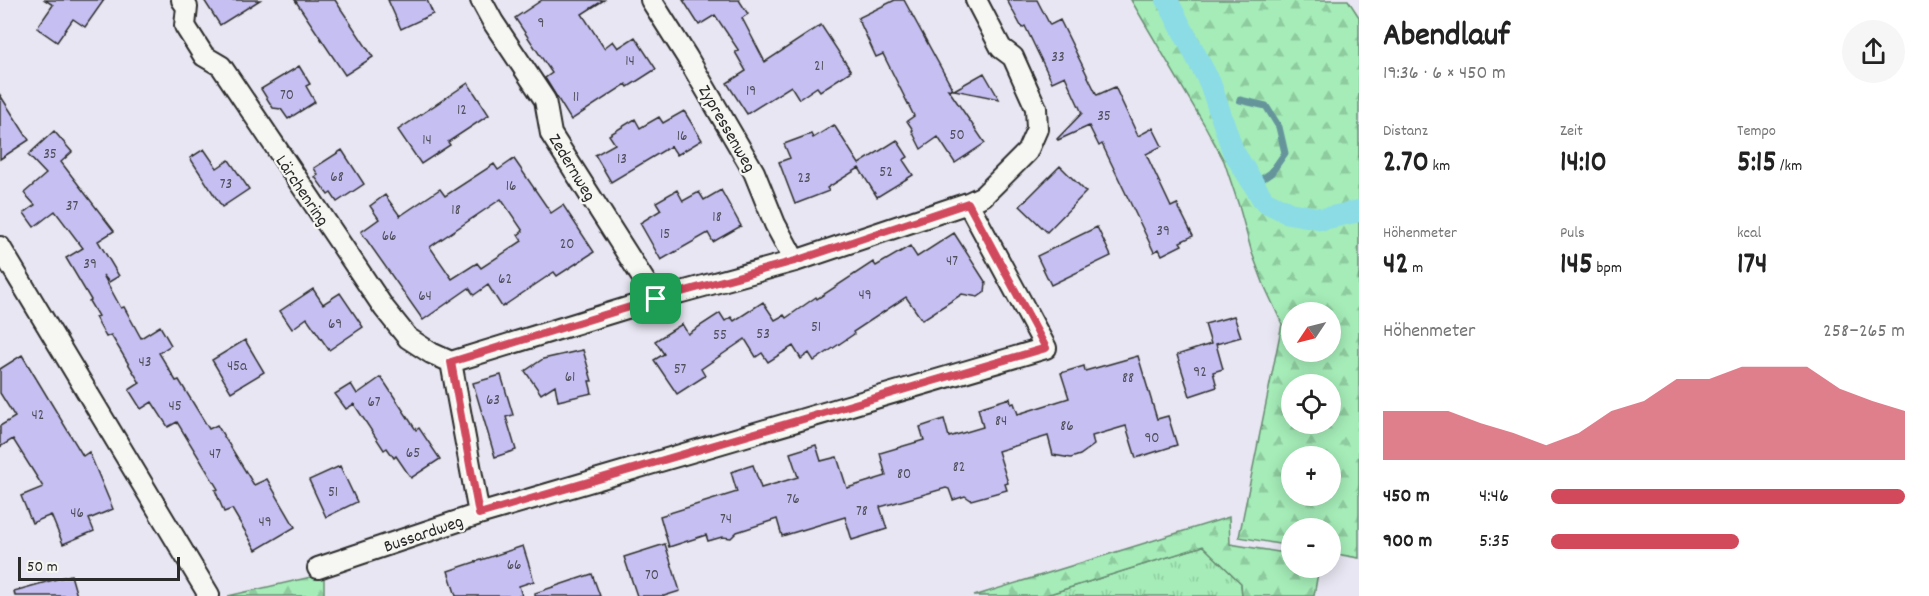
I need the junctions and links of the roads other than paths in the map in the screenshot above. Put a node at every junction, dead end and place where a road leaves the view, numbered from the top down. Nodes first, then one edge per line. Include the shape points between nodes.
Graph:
1 (182, 0) edge
2 (482, 0) edge
3 (651, 0) edge
4 (976, 0) edge
5 (968, 203) junction
6 (0, 247) edge
7 (795, 261) junction
8 (656, 299) junction
9 (451, 362) junction
10 (479, 514) junction
11 (318, 568) dead end
12 (207, 596) edge

1 - 9 street, Lärchenring via 187,7 185,26 204,56 221,66 384,308 408,338 430,354
2 - 8 street, Zedernweg via 545,100 550,134
3 - 7 street, Zypressenweg via 754,172
4 - 5 street via 1001,48 1013,57 1036,108 1037,129 1026,152 983,196
5 - 7 street
5 - 10 street, Bussardweg via 1046,348
6 - 12 street
7 - 8 street
8 - 9 street
9 - 10 street
10 - 11 street, Bussardweg

